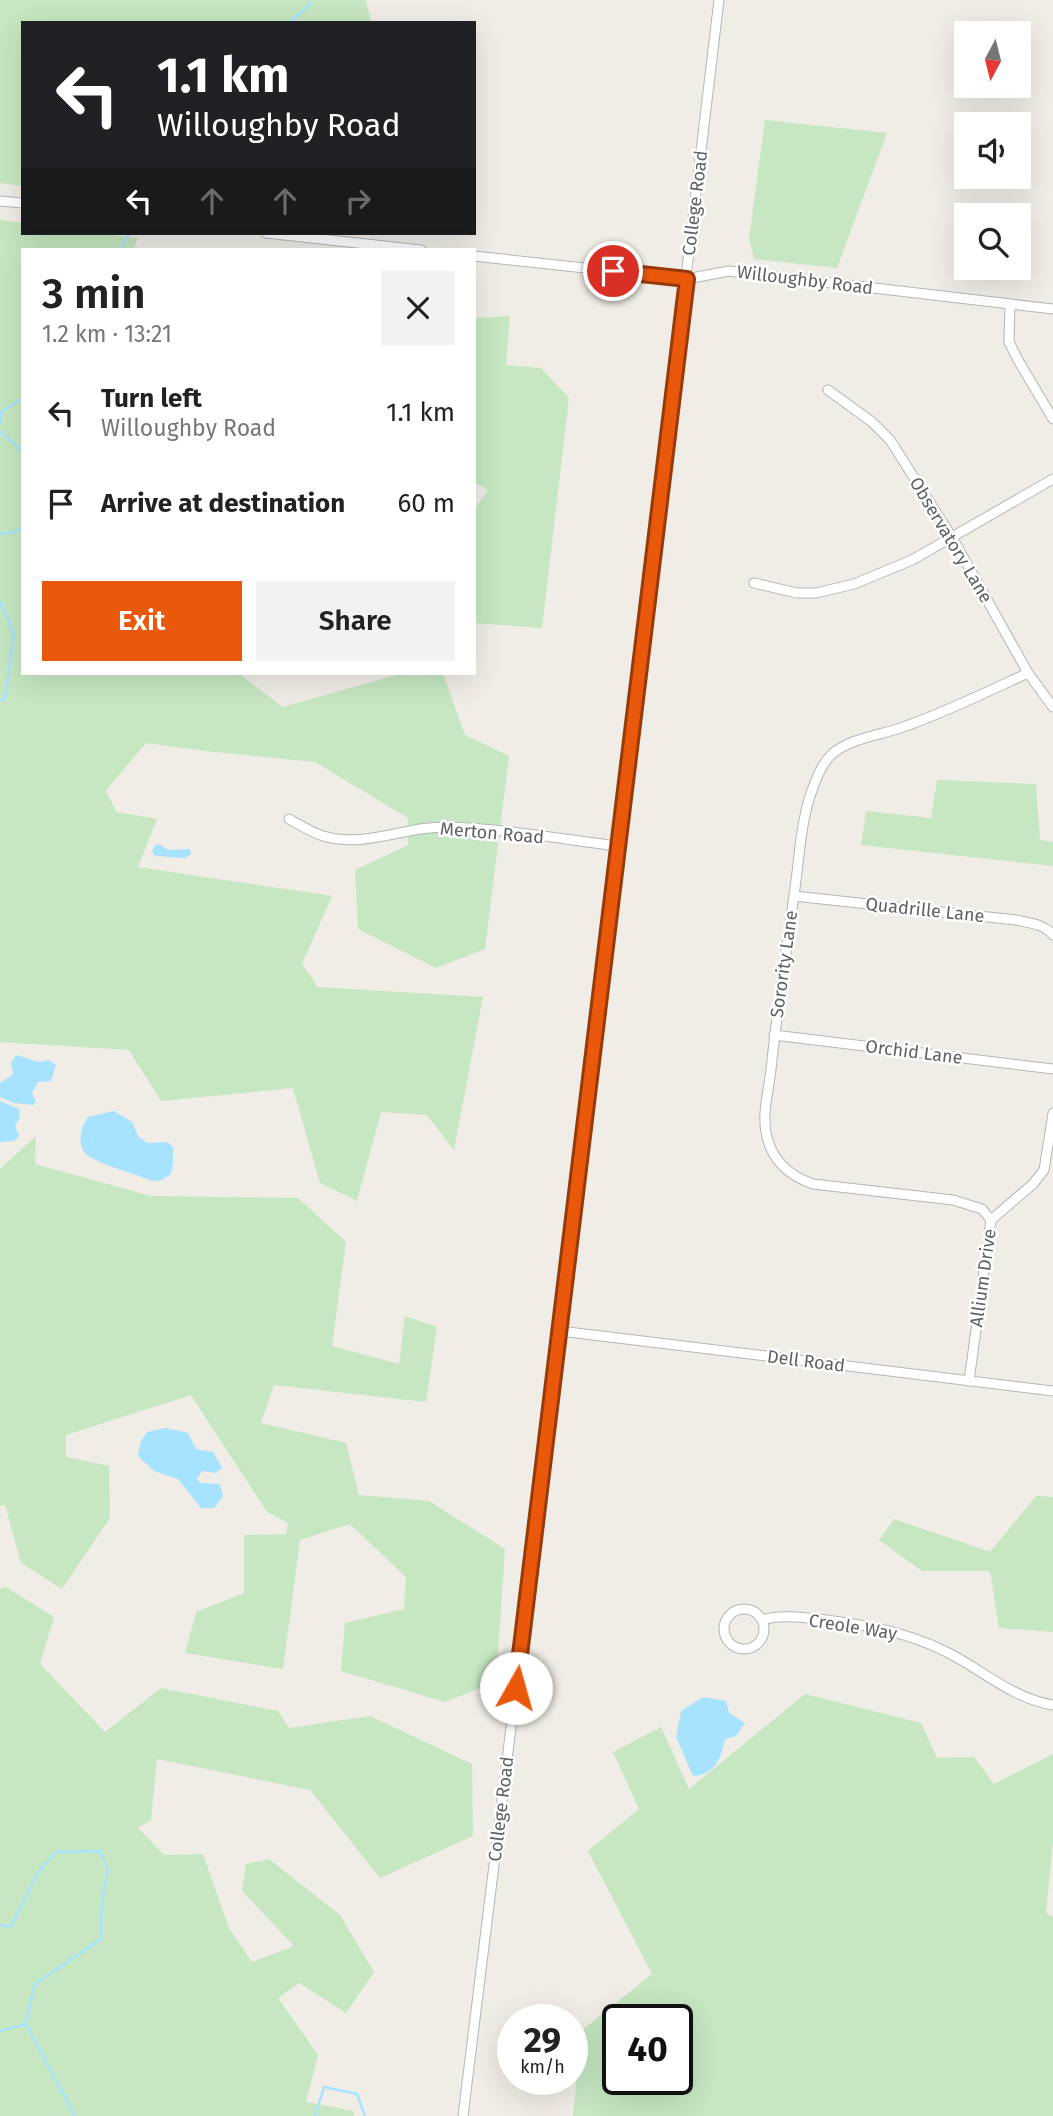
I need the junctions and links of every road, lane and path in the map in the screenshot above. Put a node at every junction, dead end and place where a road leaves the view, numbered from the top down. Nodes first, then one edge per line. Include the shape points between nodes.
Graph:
1 (719, 0) edge
2 (0, 201) edge
3 (21, 204) edge
4 (284, 235) edge
5 (403, 248) edge
6 (476, 256) edge
7 (687, 279) junction
8 (1010, 304) junction
9 (1053, 309) edge
10 (828, 390) dead end
11 (1053, 419) edge
12 (1053, 480) edge
13 (953, 539) junction
14 (754, 583) dead end
15 (1028, 673) junction
16 (1053, 707) edge
17 (289, 819) dead end
18 (617, 846) junction
19 (794, 896) junction
20 (1053, 935) edge
21 (774, 1035) junction
22 (1053, 1069) edge
23 (1053, 1113) edge
24 (990, 1220) junction
25 (560, 1331) junction
26 (970, 1381) junction
27 (1053, 1391) edge
28 (762, 1620) junction
29 (1053, 1705) edge
30 (463, 2116) edge

1 - 7 street, College Road
2 - 3 street
4 - 5 street
6 - 7 street, Willoughby Road
7 - 8 street, Willoughby Road via 729,271
7 - 18 street, College Road
8 - 9 street, Willoughby Road
8 - 11 street via 1009,342
10 - 13 street, Observatory Lane via 890,440
12 - 13 street
13 - 14 street via 855,584 816,593
13 - 15 street, Observatory Lane
15 - 16 street, Observatory Lane
15 - 19 street, Sorority Lane via 953,708 832,754 810,797
17 - 18 street, Merton Road via 320,835 357,841 451,827
18 - 25 street, College Road
19 - 20 street, Quadrille Lane via 1016,920 1034,923
19 - 21 street, Sorority Lane
21 - 22 street, Orchid Lane
21 - 24 street, Sorority Lane via 766,1136 782,1166 797,1179 969,1204 982,1209
23 - 24 street, Allium Drive via 1044,1170
24 - 26 street, Allium Drive
25 - 26 street, Dell Road
25 - 30 street, College Road
26 - 27 street, Dell Road
28 - 28 street, Creole Way via 764,1633 758,1644 746,1650 728,1642 724,1629 733,1612 752,1611
28 - 29 street, Creole Way via 809,1618 904,1635 929,1643 1019,1695

